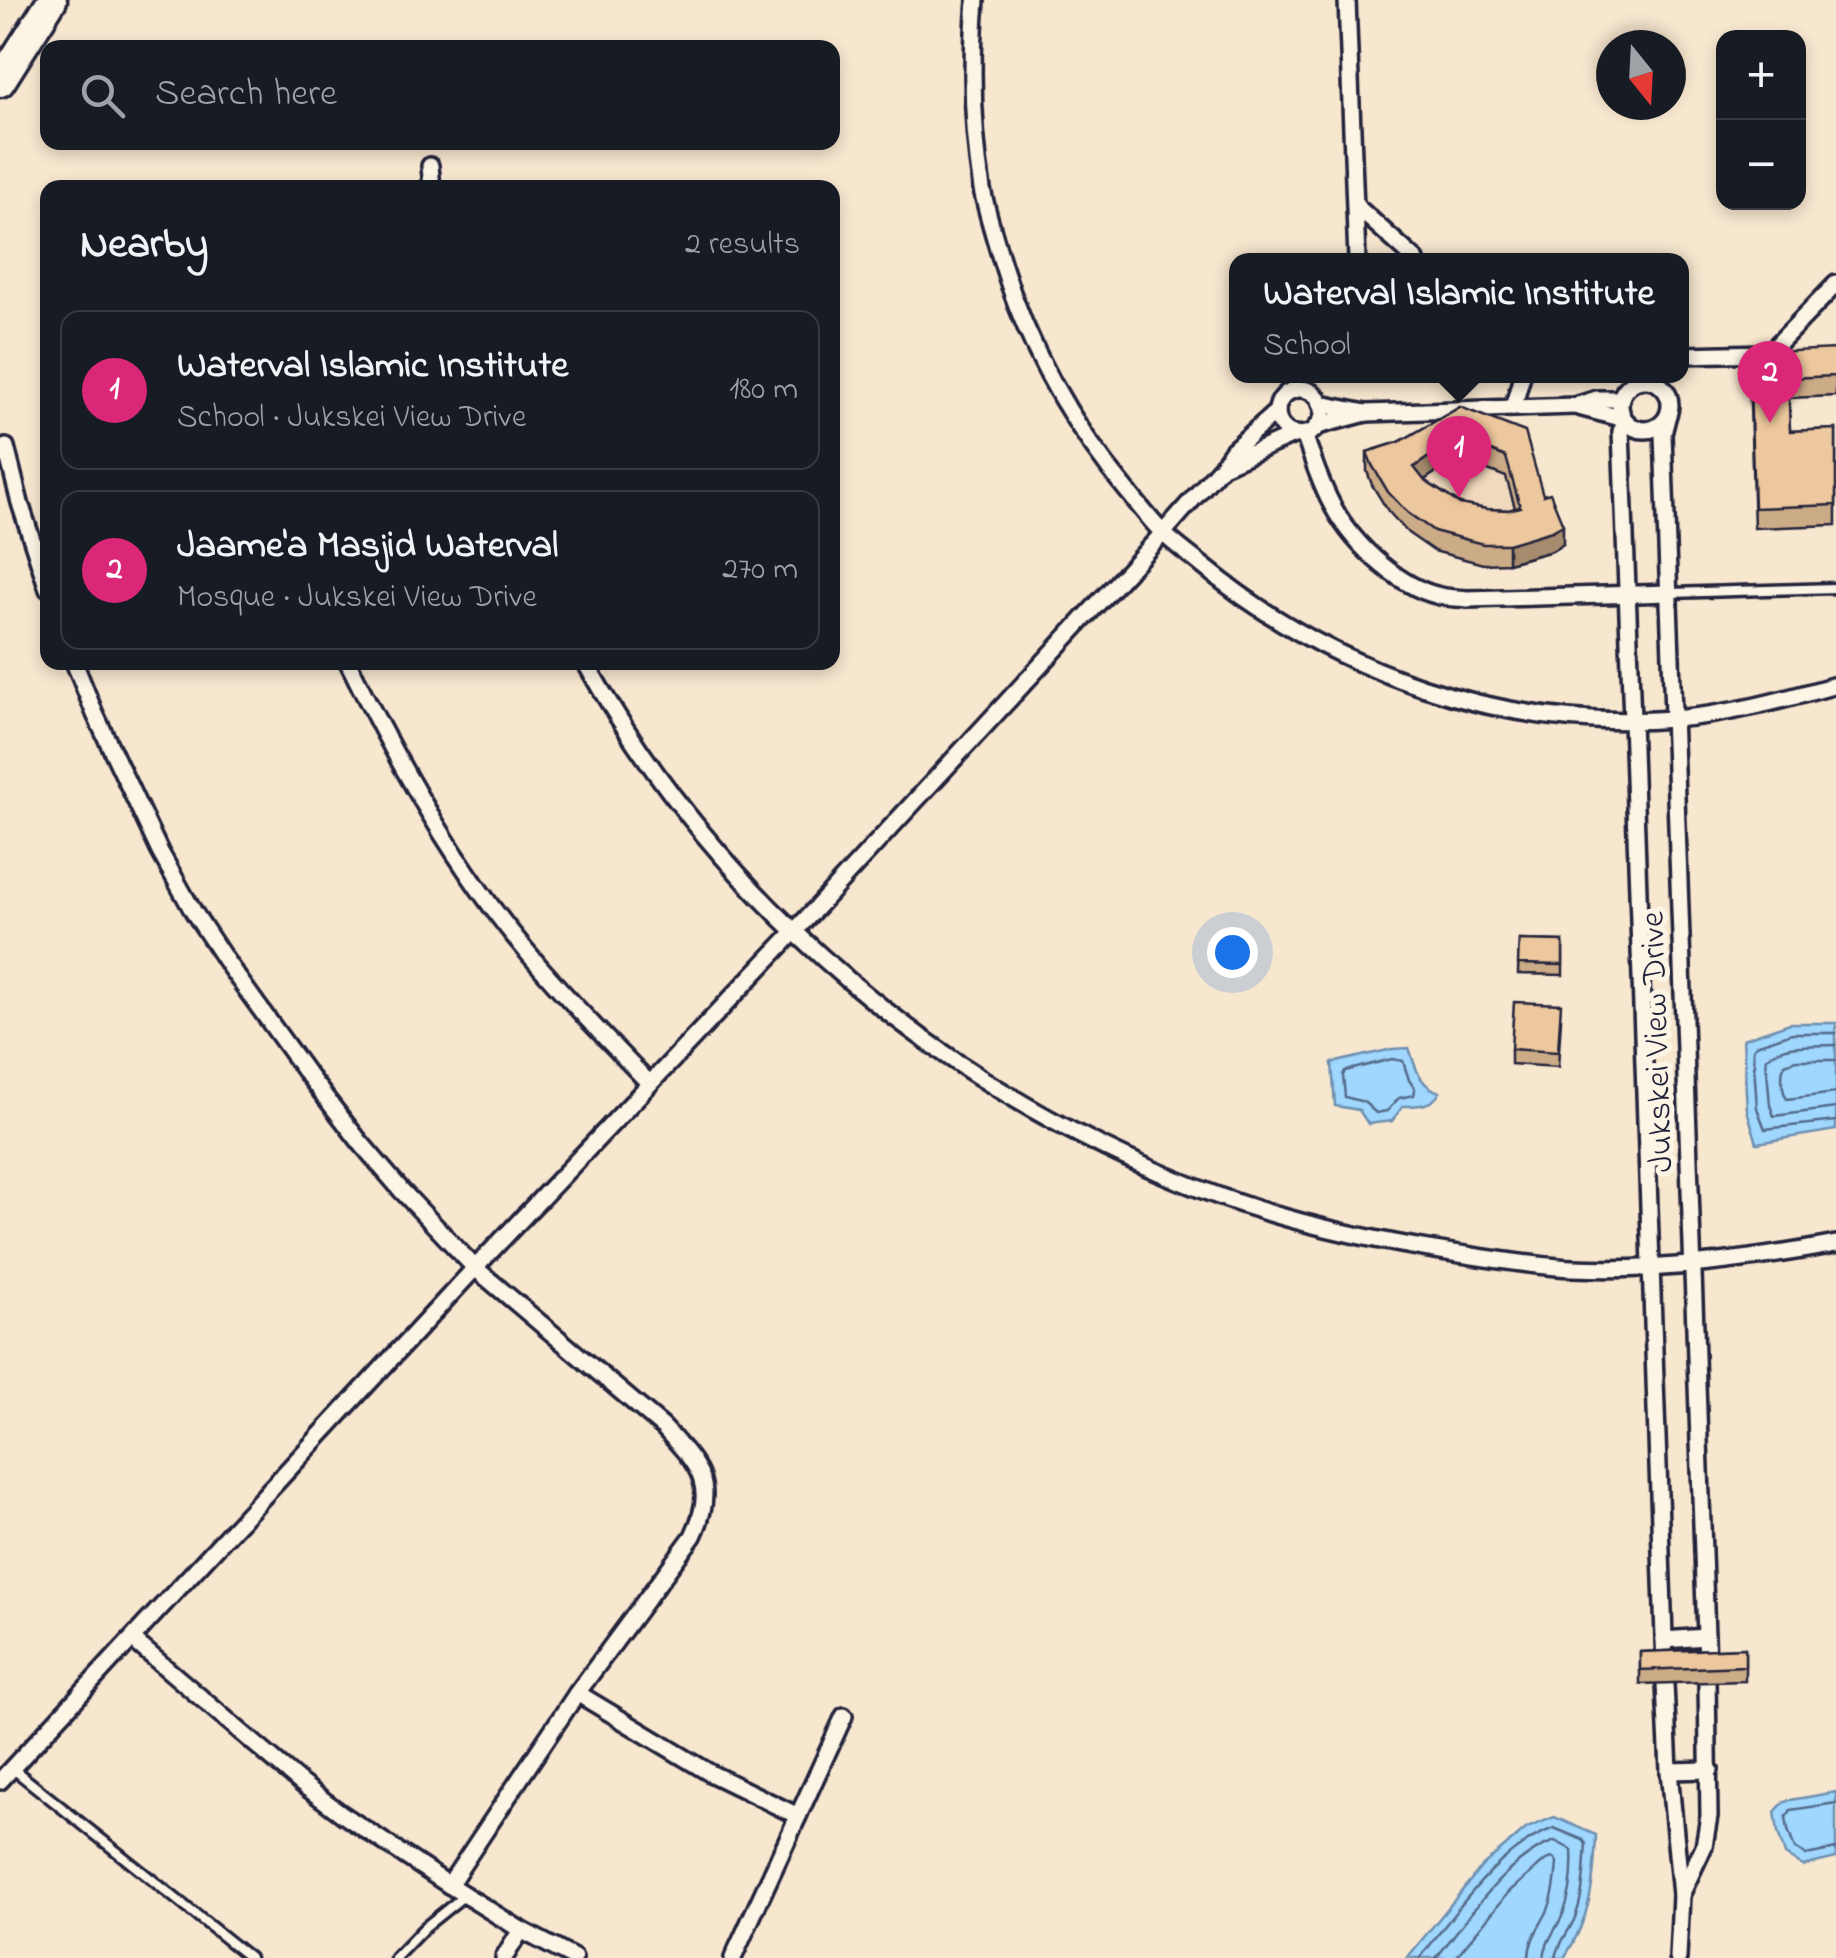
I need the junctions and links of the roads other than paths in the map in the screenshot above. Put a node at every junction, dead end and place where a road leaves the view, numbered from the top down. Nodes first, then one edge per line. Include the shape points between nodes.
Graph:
1 (52, 0) edge
2 (976, 0) edge
3 (1347, 0) edge
4 (0, 82) edge
5 (430, 166) dead end
6 (431, 180) edge
7 (1356, 206) junction
8 (1357, 253) edge
9 (1408, 253) edge
10 (1836, 284) edge
11 (1689, 355) edge
12 (1308, 383) edge
13 (1520, 383) edge
14 (1662, 383) edge
15 (1626, 387) edge
16 (1322, 404) junction
17 (1575, 406) junction
18 (1513, 408) junction
19 (1276, 411) junction
20 (1366, 414) junction
21 (1667, 418) junction
22 (1626, 421) junction
23 (1306, 432) junction
24 (6, 447) dead end
25 (1222, 467) junction
26 (1163, 533) junction
27 (40, 564) edge
28 (1836, 588) edge
29 (1670, 593) junction
30 (1627, 595) junction
31 (77, 670) edge
32 (352, 670) edge
33 (590, 670) edge
34 (1836, 685) edge
35 (1674, 719) junction
36 (1632, 720) junction
37 (794, 932) junction
38 (649, 1083) junction
39 (1836, 1244) edge
40 (1693, 1266) junction
41 (1651, 1267) junction
42 (475, 1268) junction
43 (1706, 1638) junction
44 (132, 1639) junction
45 (1664, 1640) junction
46 (1707, 1664) edge
47 (1664, 1666) edge
48 (1708, 1682) edge
49 (1665, 1684) edge
50 (577, 1692) junction
51 (844, 1716) dead end
52 (12, 1768) junction
53 (1710, 1770) junction
54 (1669, 1771) junction
55 (0, 1781) edge
56 (798, 1816) junction
57 (449, 1885) junction
58 (465, 1895) junction
59 (1681, 1895) junction
60 (521, 1930) junction
61 (250, 1958) edge
62 (395, 1958) edge
63 (504, 1958) edge
64 (574, 1958) edge
65 (733, 1958) edge
66 (1678, 1958) edge

1 - 4 highway
2 - 26 street via 976,139 1006,276 1069,415
3 - 7 street
5 - 6 street
7 - 8 street
7 - 9 street
10 - 11 street via 1778,352
12 - 16 street
12 - 19 street via 1289,392
13 - 18 street
14 - 21 street
15 - 17 street
15 - 22 street via 1620,406
16 - 20 street
16 - 23 street
17 - 18 street
17 - 22 street
18 - 20 street
19 - 23 street via 1288,432
19 - 25 street
20 - 23 street
21 - 22 street via 1649,430
21 - 29 street, Jukskei View Drive
22 - 30 street, Jukskei View Drive via 1621,432
23 - 25 street
23 - 30 street via 1323,488 1349,534 1416,587 1467,599
24 - 27 street
25 - 26 street
26 - 36 street via 1256,607 1387,675 1523,712
26 - 37 street
28 - 29 lane
29 - 30 street
29 - 35 street, Jukskei View Drive
30 - 36 street, Jukskei View Drive
31 - 42 street via 160,852 230,968 360,1142
32 - 38 street via 414,790 492,908
33 - 37 street via 644,758
34 - 35 street
35 - 36 street
35 - 40 street, Jukskei View Drive
36 - 41 street, Jukskei View Drive
37 - 38 street
37 - 41 street via 921,1039 992,1086 1206,1192 1386,1242 1573,1268
38 - 42 street
39 - 40 street
40 - 41 street
40 - 43 street, Jukskei View Drive
41 - 45 street, Jukskei View Drive
42 - 44 street
42 - 50 street via 663,1428 702,1479 706,1501 693,1536
43 - 45 street
43 - 46 street, Jukskei View Drive
44 - 52 street
44 - 57 street via 302,1784
45 - 47 street, Jukskei View Drive
48 - 53 street
49 - 54 street
50 - 56 street via 710,1773
50 - 57 street
51 - 56 street
52 - 55 street
52 - 61 lane
53 - 54 street
53 - 59 street via 1704,1846
54 - 59 street
56 - 65 street
57 - 58 street
58 - 60 street
58 - 62 lane
59 - 66 street
60 - 63 street
60 - 64 street

